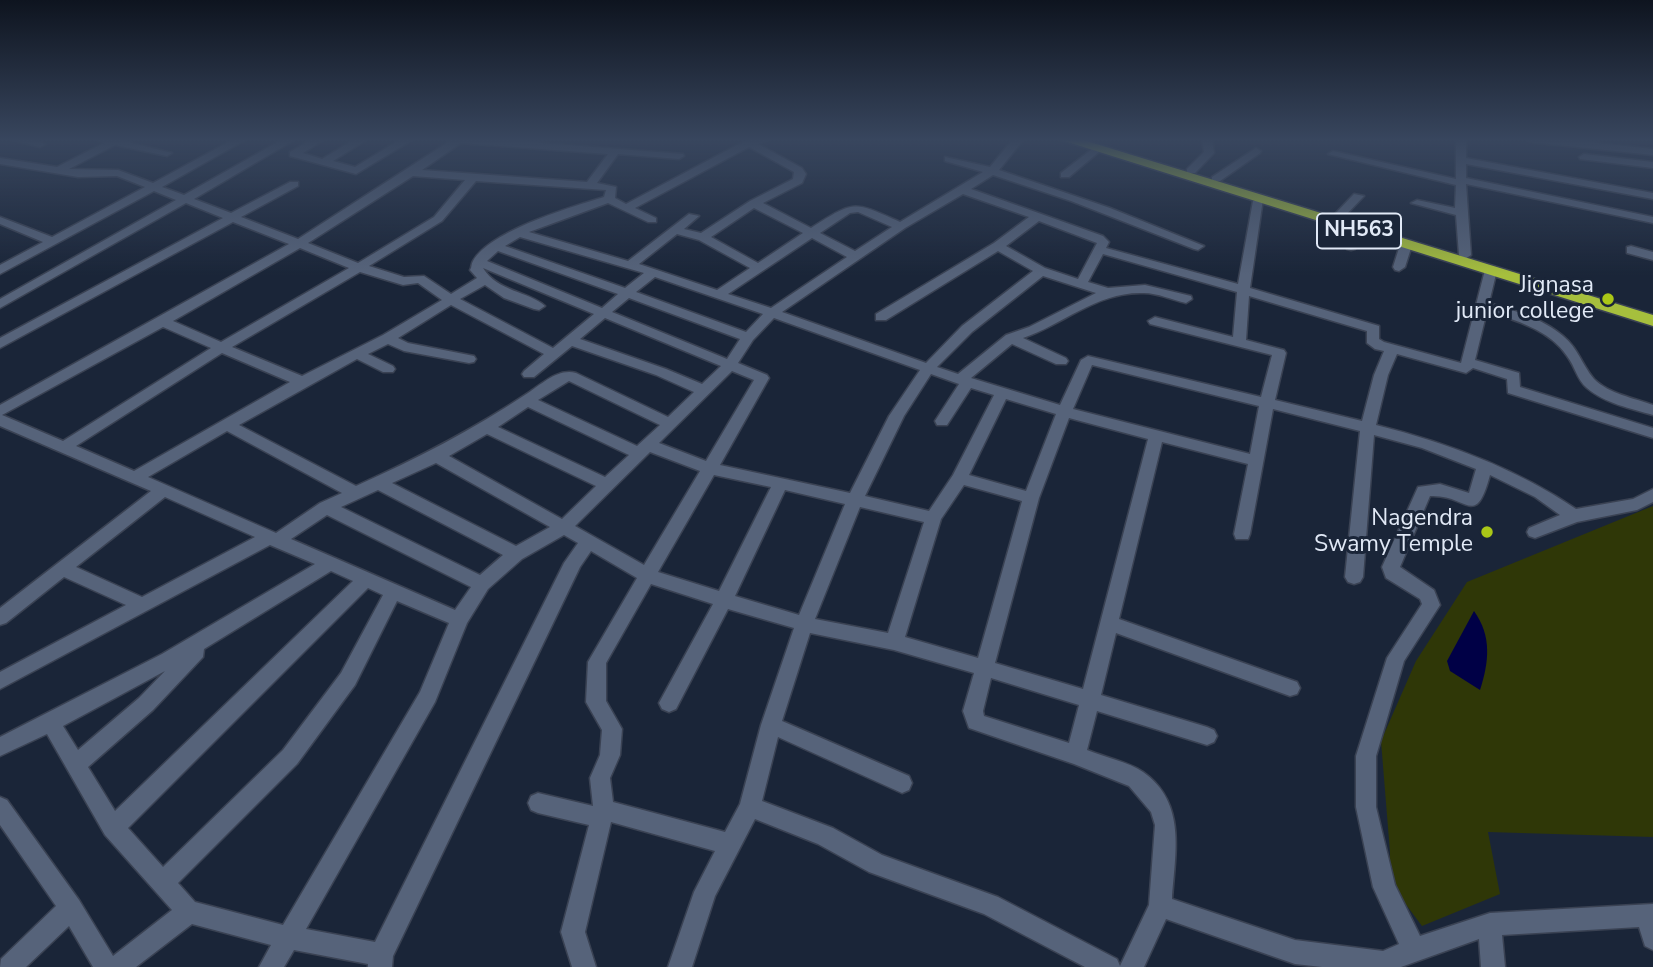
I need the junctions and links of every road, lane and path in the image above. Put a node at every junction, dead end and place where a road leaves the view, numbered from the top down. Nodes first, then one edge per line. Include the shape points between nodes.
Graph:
1 (143, 184) edge
2 (163, 184) edge
3 (212, 184) edge
4 (294, 184) dead end
5 (394, 184) edge
6 (467, 184) edge
7 (577, 184) edge
8 (671, 184) edge
9 (792, 184) edge
10 (972, 184) edge
11 (1034, 184) edge
12 (1210, 184) edge
13 (1232, 184) edge
14 (1461, 184) edge
15 (1467, 184) edge
16 (1590, 184) edge
17 (590, 185) joint
18 (154, 189) junction
19 (963, 190) junction
20 (1358, 196) dead end
21 (1653, 196) edge
22 (186, 199) junction
23 (609, 199) junction
24 (1259, 201) junction
25 (1417, 202) dead end
26 (754, 203) junction
27 (626, 208) junction
28 (1461, 213) junction
29 (692, 216) dead end
30 (1036, 217) junction
31 (1338, 217) junction
32 (234, 218) junction
33 (0, 220) edge
34 (652, 220) dead end
35 (1653, 220) edge
36 (901, 226) junction
37 (674, 230) junction
38 (1358, 231) junction
39 (519, 233) junction
40 (811, 233) junction
41 (703, 237) junction
42 (54, 242) junction
43 (298, 243) junction
44 (1406, 245) junction
45 (998, 246) junction
46 (1198, 246) dead end
47 (1350, 246) dead end
48 (498, 247) junction
49 (1099, 250) junction
50 (1631, 250) dead end
51 (1465, 255) junction
52 (1653, 256) edge
53 (857, 257) junction
54 (478, 262) junction
55 (1153, 264) junction
56 (630, 265) junction
57 (358, 267) junction
58 (757, 267) junction
59 (1399, 267) dead end
60 (0, 270) edge
61 (1490, 270) junction
62 (1041, 271) junction
63 (653, 272) junction
64 (485, 279) junction
65 (530, 283) junction
66 (1081, 284) junction
67 (1145, 289) junction
68 (1244, 290) junction
69 (1107, 292) junction
70 (628, 293) junction
71 (719, 294) junction
72 (508, 295) junction
73 (450, 299) junction
74 (1185, 299) dead end
75 (1607, 302) junction
76 (0, 304) edge
77 (1482, 305) junction
78 (539, 306) dead end
79 (1653, 312) edge
80 (604, 313) junction
81 (772, 313) junction
82 (881, 317) dead end
83 (161, 321) junction
84 (1155, 321) dead end
85 (1653, 321) edge
86 (1034, 330) junction
87 (748, 337) junction
88 (388, 338) junction
89 (1011, 338) junction
90 (1053, 338) dead end
91 (571, 341) junction
92 (1239, 342) junction
93 (0, 344) edge
94 (220, 348) junction
95 (1392, 348) junction
96 (358, 354) junction
97 (554, 354) junction
98 (469, 359) dead end
99 (1061, 361) dead end
100 (1467, 362) junction
101 (729, 366) junction
102 (388, 369) dead end
103 (928, 369) junction
104 (529, 374) dead end
105 (965, 381) junction
106 (302, 382) junction
107 (702, 390) junction
108 (1002, 393) junction
109 (528, 401) junction
110 (1267, 402) junction
111 (1065, 410) junction
112 (1653, 410) edge
113 (0, 411) edge
114 (0, 420) edge
115 (942, 421) dead end
116 (669, 423) junction
117 (227, 425) junction
118 (486, 428) junction
119 (1367, 428) junction
120 (1653, 433) edge
121 (1156, 435) junction
122 (64, 447) junction
123 (643, 449) junction
124 (437, 456) junction
125 (1256, 461) junction
126 (1485, 466) junction
127 (709, 468) junction
128 (134, 478) junction
129 (960, 478) junction
130 (376, 482) junction
131 (781, 482) junction
132 (606, 484) junction
133 (164, 489) junction
134 (355, 493) junction
135 (1653, 495) edge
136 (1031, 498) junction
137 (855, 500) junction
138 (327, 507) junction
139 (1574, 516) junction
140 (933, 518) junction
141 (564, 527) junction
142 (1535, 532) dead end
143 (1242, 534) dead end
144 (272, 540) junction
145 (588, 541) junction
146 (516, 554) junction
147 (331, 564) junction
148 (61, 568) junction
149 (648, 576) junction
150 (1354, 577) dead end
151 (365, 580) junction
152 (482, 584) junction
153 (393, 592) junction
154 (724, 600) junction
155 (141, 604) junction
156 (0, 618) edge
157 (459, 620) junction
158 (1108, 623) junction
159 (804, 624) junction
160 (204, 642) junction
161 (894, 642) junction
162 (986, 668) junction
163 (0, 681) edge
164 (1290, 688) dead end
165 (1088, 700) junction
166 (669, 703) dead end
167 (51, 723) junction
168 (771, 725) junction
169 (1207, 736) dead end
170 (0, 747) edge
171 (1076, 755) junction
172 (76, 764) junction
173 (902, 783) dead end
174 (538, 803) dead end
175 (0, 807) edge
176 (750, 807) junction
177 (603, 814) junction
178 (113, 828) junction
179 (732, 845) junction
180 (163, 882) junction
181 (1160, 905) junction
182 (71, 908) junction
183 (189, 912) junction
184 (1650, 915) edge
185 (1490, 924) junction
186 (290, 938) junction
187 (1653, 938) edge
188 (1413, 949) junction
189 (380, 961) edge
190 (1383, 965) edge
191 (9, 967) edge
192 (106, 967) edge
193 (117, 967) edge
194 (271, 967) edge
195 (584, 967) edge
196 (680, 967) edge
197 (1109, 967) edge
198 (1132, 967) edge
199 (1493, 967) edge

1 - 18 street
2 - 18 street
3 - 22 street
4 - 32 street
5 - 43 street
6 - 57 street via 432,224
7 - 17 street
8 - 27 street
9 - 26 street
10 - 19 street
11 - 46 street
12 - 24 highway, NH563
13 - 31 highway, NH563
14 - 28 street
15 - 35 street
16 - 21 street
17 - 23 street via 611,187
18 - 22 street
18 - 42 street
19 - 30 street
19 - 36 street
20 - 31 street
22 - 32 street
22 - 76 street
23 - 27 street
23 - 39 street via 562,213
24 - 38 highway, NH563
24 - 68 street
25 - 28 street
26 - 40 street
26 - 41 street
27 - 34 street
28 - 51 street
29 - 37 street
30 - 45 street
30 - 49 street via 1099,238 1103,242
31 - 51 highway, NH563
32 - 43 street
32 - 93 street
33 - 42 street
36 - 40 street via 855,208
36 - 53 street
37 - 41 street
37 - 56 street
38 - 44 highway, NH563
38 - 47 street
39 - 48 street
39 - 56 street
40 - 53 street
40 - 58 street
41 - 58 street
42 - 60 street
43 - 57 street
43 - 83 street
44 - 59 street
44 - 61 highway, NH563
45 - 62 street
45 - 82 street
48 - 54 street
48 - 70 street
49 - 55 street
49 - 66 street
50 - 52 street
51 - 75 highway, NH563
53 - 81 street
54 - 64 street via 476,270
54 - 65 street
55 - 67 street
55 - 68 street
56 - 63 street
57 - 73 street via 403,281 420,279
57 - 94 street
58 - 71 street
61 - 75 highway, NH563
61 - 77 street
62 - 66 street
62 - 103 street via 947,347
63 - 70 street
63 - 71 street
64 - 72 street
64 - 73 street
65 - 72 street
65 - 80 street
66 - 69 street
67 - 69 street
67 - 74 street
68 - 92 street
68 - 95 street via 1374,329 1372,340
69 - 86 street
70 - 80 street
70 - 87 street
71 - 81 street
72 - 78 street
73 - 88 street
73 - 97 street
75 - 79 highway, NH563
75 - 85 highway, NH563
77 - 100 street
77 - 112 street via 1547,329 1569,349 1595,387
80 - 91 street
80 - 101 street
81 - 87 street
81 - 103 street
83 - 94 street
83 - 113 street
84 - 92 street
86 - 89 street
86 - 90 street
87 - 101 street
88 - 96 street
88 - 98 street via 404,347
89 - 99 street
89 - 105 street
91 - 97 street
91 - 107 street
92 - 110 street via 1279,353
94 - 106 street
94 - 122 street
95 - 100 street via 1465,369
95 - 119 street via 1377,379
96 - 102 street
96 - 106 street
97 - 104 street
100 - 120 street via 1514,376 1513,390
101 - 107 street
101 - 127 street via 762,378
103 - 105 street
103 - 137 street via 887,430
105 - 108 street
105 - 115 street
106 - 117 street
107 - 116 street
108 - 111 street
108 - 129 street
109 - 116 street via 554,381 571,376
109 - 118 street
109 - 123 street
110 - 111 street via 1093,359 1084,363
110 - 119 street
110 - 125 street
111 - 121 street
111 - 136 street
114 - 122 street
116 - 123 street
117 - 128 street
117 - 134 street
118 - 124 street
118 - 132 street
119 - 126 street
119 - 150 street
121 - 125 street
121 - 158 street
122 - 128 street
123 - 127 street
123 - 132 street
124 - 130 street
124 - 141 street
125 - 143 street
126 - 139 street via 1543,493
126 - 188 street via 1472,500 1440,490 1424,491 1391,567 1392,573 1428,596 1431,605 1396,658 1366,756 1366,807 1384,887
127 - 131 street
127 - 149 street
128 - 133 street
129 - 136 street
129 - 140 street
130 - 134 street
130 - 146 street
131 - 137 street
131 - 154 street
132 - 141 street
133 - 144 street
133 - 148 street
134 - 138 street
135 - 139 street via 1637,504
136 - 162 street
137 - 140 street
137 - 159 street
138 - 144 street
138 - 152 street
139 - 142 street
140 - 161 street
141 - 145 street
141 - 146 street
144 - 147 street
144 - 155 street
145 - 149 street
145 - 189 street via 573,563
146 - 152 street
147 - 151 street
147 - 160 street
148 - 155 street
148 - 156 street
149 - 154 street
149 - 177 street via 594,671 596,702 612,729 610,755 600,778
151 - 153 street
151 - 178 street
152 - 157 street
153 - 157 street
153 - 180 street via 348,679 290,757
154 - 159 street
154 - 166 street
155 - 163 street
157 - 186 street via 428,696
158 - 164 street
158 - 165 street
159 - 161 street
159 - 168 street
160 - 167 street
160 - 172 street via 146,704
161 - 162 street
162 - 165 street
162 - 171 street via 973,710 976,722
165 - 169 street
165 - 171 street
167 - 170 street
167 - 172 street
168 - 173 street
168 - 176 street
171 - 181 street via 1136,779 1160,806 1166,825
172 - 178 street
174 - 177 street
175 - 182 street
176 - 179 street
176 - 197 street via 825,836 877,864 990,905
177 - 179 street
177 - 195 street via 573,932
178 - 180 street
179 - 196 street via 705,892
180 - 183 street
181 - 190 street via 1295,952
181 - 198 street
182 - 191 street
182 - 192 street
183 - 186 street
183 - 193 street
184 - 185 street
184 - 187 street
185 - 188 street
185 - 199 street
186 - 189 street
186 - 194 street
188 - 190 street

